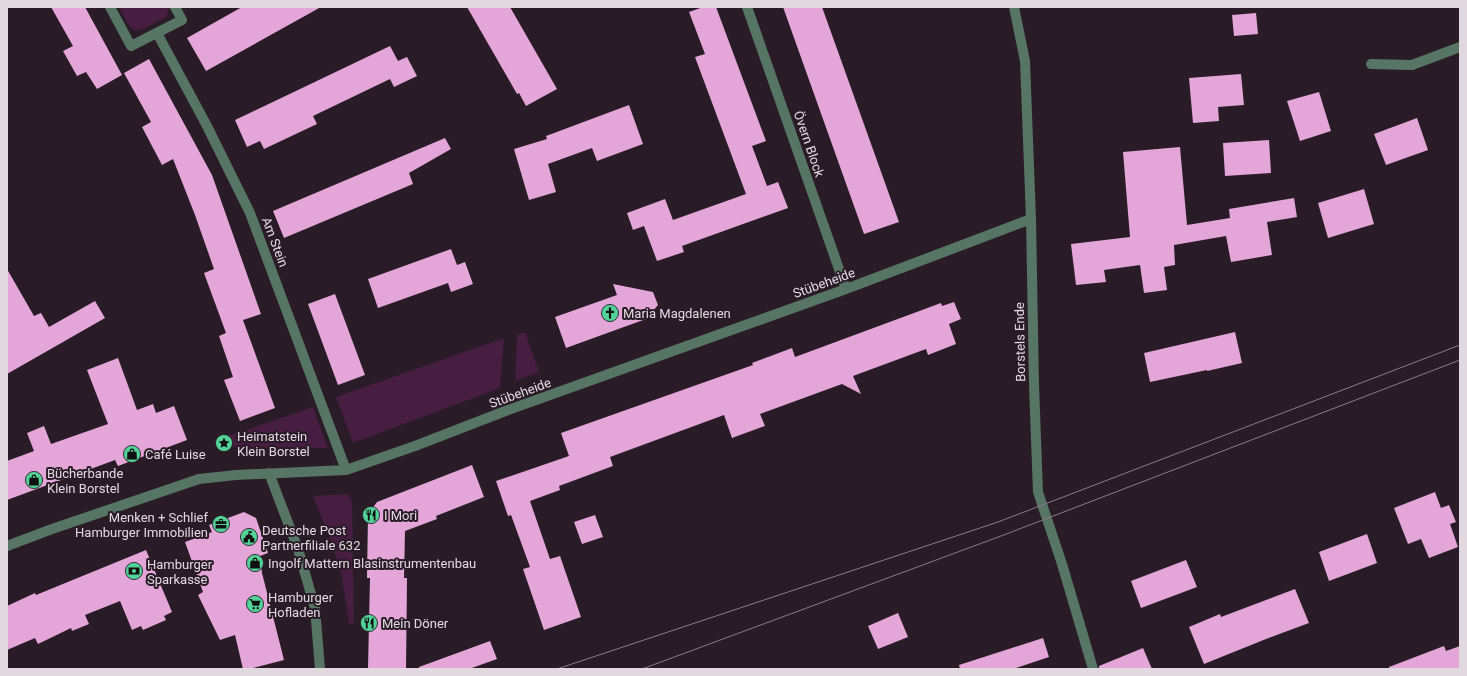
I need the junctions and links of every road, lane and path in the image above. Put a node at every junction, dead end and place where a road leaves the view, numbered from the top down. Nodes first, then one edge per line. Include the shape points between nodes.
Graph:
1 (110, 7) edge
2 (175, 7) edge
3 (747, 7) edge
4 (1014, 7) edge
5 (158, 33) junction
6 (1460, 47) edge
7 (1371, 64) dead end
8 (1031, 219) junction
9 (846, 289) junction
10 (346, 470) junction
11 (269, 473) junction
12 (7, 546) edge
13 (320, 669) edge
14 (1093, 669) edge

1 - 5 street via 131,46
2 - 5 street via 182,20
3 - 9 street, Övern Block
4 - 8 street, Borstels Ende via 1025,61
5 - 10 street, Am Stein via 250,213
6 - 7 street via 1412,65
8 - 9 street, Stübeheide
8 - 14 street, Borstels Ende via 1038,492
9 - 10 street, Stübeheide
10 - 11 street, Stübeheide
11 - 12 street, Stübeheide via 199,480 52,528
11 - 13 street via 298,549 315,608

